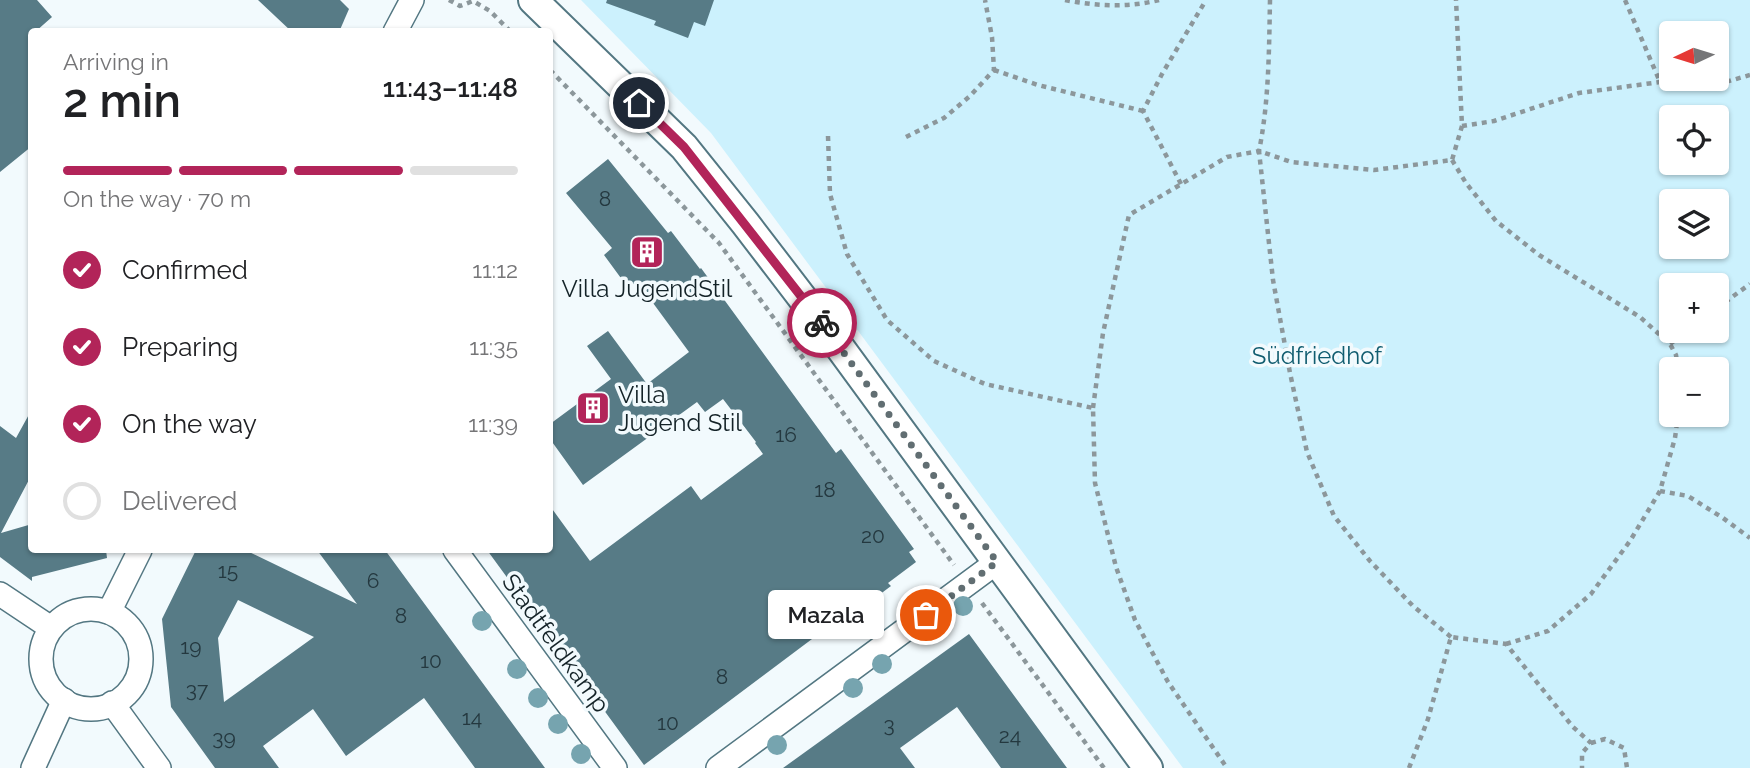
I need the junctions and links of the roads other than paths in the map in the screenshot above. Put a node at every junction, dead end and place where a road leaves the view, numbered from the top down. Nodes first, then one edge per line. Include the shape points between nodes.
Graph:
1 (412, 0) edge
2 (533, 0) edge
3 (397, 28) edge
4 (138, 553) edge
5 (457, 553) edge
6 (997, 562) junction
7 (0, 594) edge
8 (109, 612) junction
9 (51, 628) junction
10 (64, 700) junction
11 (112, 703) junction
12 (33, 768) edge
13 (159, 768) edge
14 (615, 768) edge
15 (718, 768) edge
16 (1148, 768) edge

1 - 3 street
2 - 6 street via 684,147 834,338
4 - 8 street
5 - 14 street, Stadtfeldkamp
6 - 15 street
6 - 16 street
7 - 9 street
8 - 9 street via 77,610
8 - 11 street via 137,638 141,657 138,676 128,693
9 - 10 street via 41,662 45,680
10 - 11 street via 86,709
10 - 12 street
11 - 13 street

